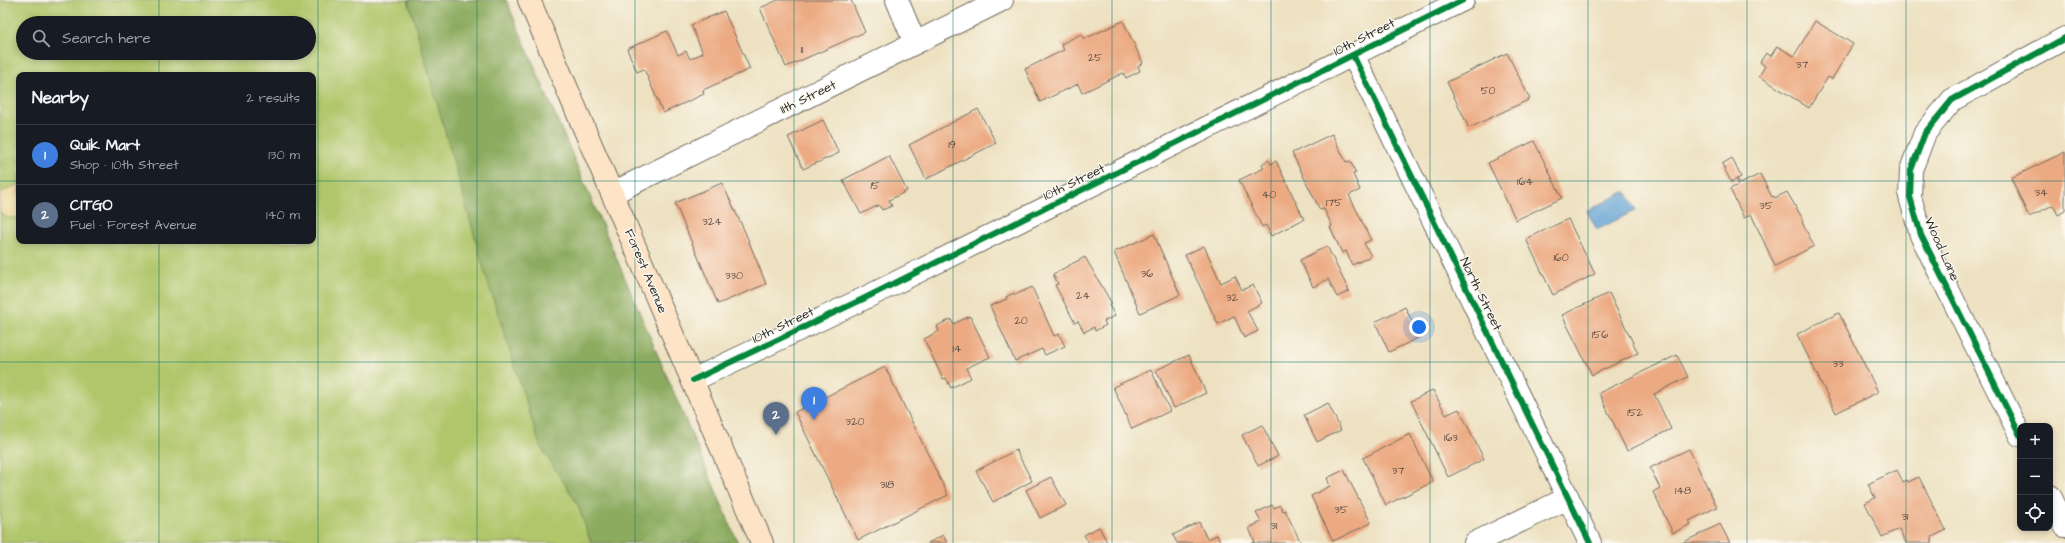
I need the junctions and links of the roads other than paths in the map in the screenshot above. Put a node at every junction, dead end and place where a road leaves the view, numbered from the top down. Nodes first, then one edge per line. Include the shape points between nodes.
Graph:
1 (529, 0) edge
2 (897, 0) edge
3 (1002, 0) edge
4 (1463, 0) edge
5 (2065, 38) edge
6 (915, 43) junction
7 (1353, 55) junction
8 (613, 193) junction
9 (693, 380) junction
10 (2017, 429) edge
11 (1568, 498) junction
12 (2053, 502) edge
13 (2065, 526) edge
14 (762, 543) edge
15 (1476, 543) edge
16 (1590, 543) edge

1 - 8 main road, Forest Avenue
2 - 6 street
3 - 6 street, 11th Street
4 - 7 street, 10th Street
5 - 10 street, Wood Lane via 1952,100 1925,133 1911,170 1910,197 1921,235
6 - 8 street, 11th Street
7 - 9 street, 10th Street via 863,299
7 - 11 street, North Street
8 - 9 main road, Forest Avenue
9 - 14 main road, Forest Avenue
11 - 15 street
11 - 16 street, North Street
12 - 13 street

